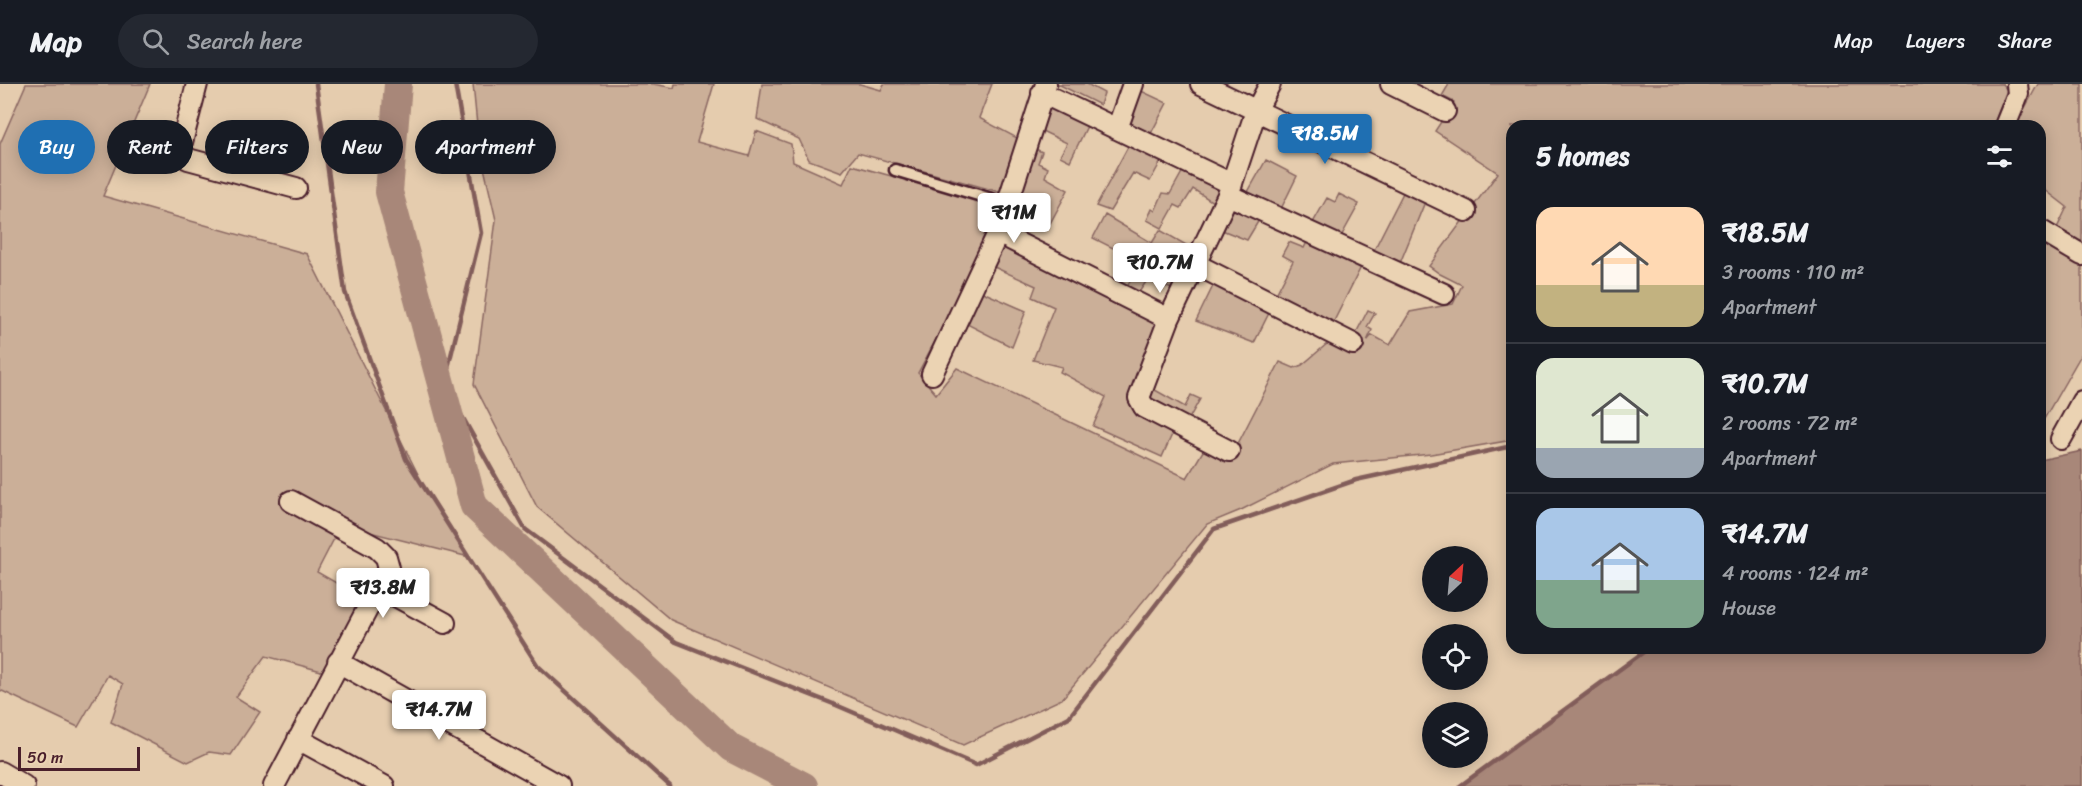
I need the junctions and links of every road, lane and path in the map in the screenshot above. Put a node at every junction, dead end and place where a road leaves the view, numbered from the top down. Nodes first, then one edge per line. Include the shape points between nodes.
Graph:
1 (197, 84) edge
2 (1132, 84) edge
3 (1201, 84) edge
4 (1270, 84) edge
5 (1391, 84) edge
6 (2017, 84) edge
7 (1044, 89) edge
8 (1257, 111) junction
9 (1445, 111) dead end
10 (2007, 120) edge
11 (1117, 129) junction
12 (895, 170) dead end
13 (296, 188) dead end
14 (1230, 189) junction
15 (1008, 204) junction
16 (1466, 211) dead end
17 (998, 233) junction
18 (2046, 234) edge
19 (2082, 255) edge
20 (1195, 264) junction
21 (1444, 294) dead end
22 (1169, 319) junction
23 (1353, 344) dead end
24 (932, 374) dead end
25 (2082, 401) edge
26 (2061, 439) dead end
27 (1229, 451) dead end
28 (291, 501) dead end
29 (379, 587) junction
30 (444, 623) dead end
31 (338, 662) junction
32 (298, 739) junction
33 (0, 772) edge
34 (24, 786) edge
35 (274, 786) edge
36 (384, 786) edge
37 (559, 786) edge

1 - 13 street via 180,150 188,159
2 - 11 street
3 - 8 street
4 - 8 street
5 - 9 street
6 - 10 street via 2018,94
7 - 11 street
7 - 15 street
8 - 14 street
8 - 16 street
11 - 14 street
12 - 15 lane
14 - 20 street
14 - 21 street
15 - 17 street
17 - 22 street
17 - 24 street
18 - 19 street
20 - 22 street
20 - 23 street
22 - 27 street via 1140,402
25 - 26 street
28 - 29 street via 377,548 386,557 389,568
29 - 30 street
29 - 31 street
31 - 32 street
31 - 37 street
32 - 35 street
32 - 36 street
33 - 34 street

